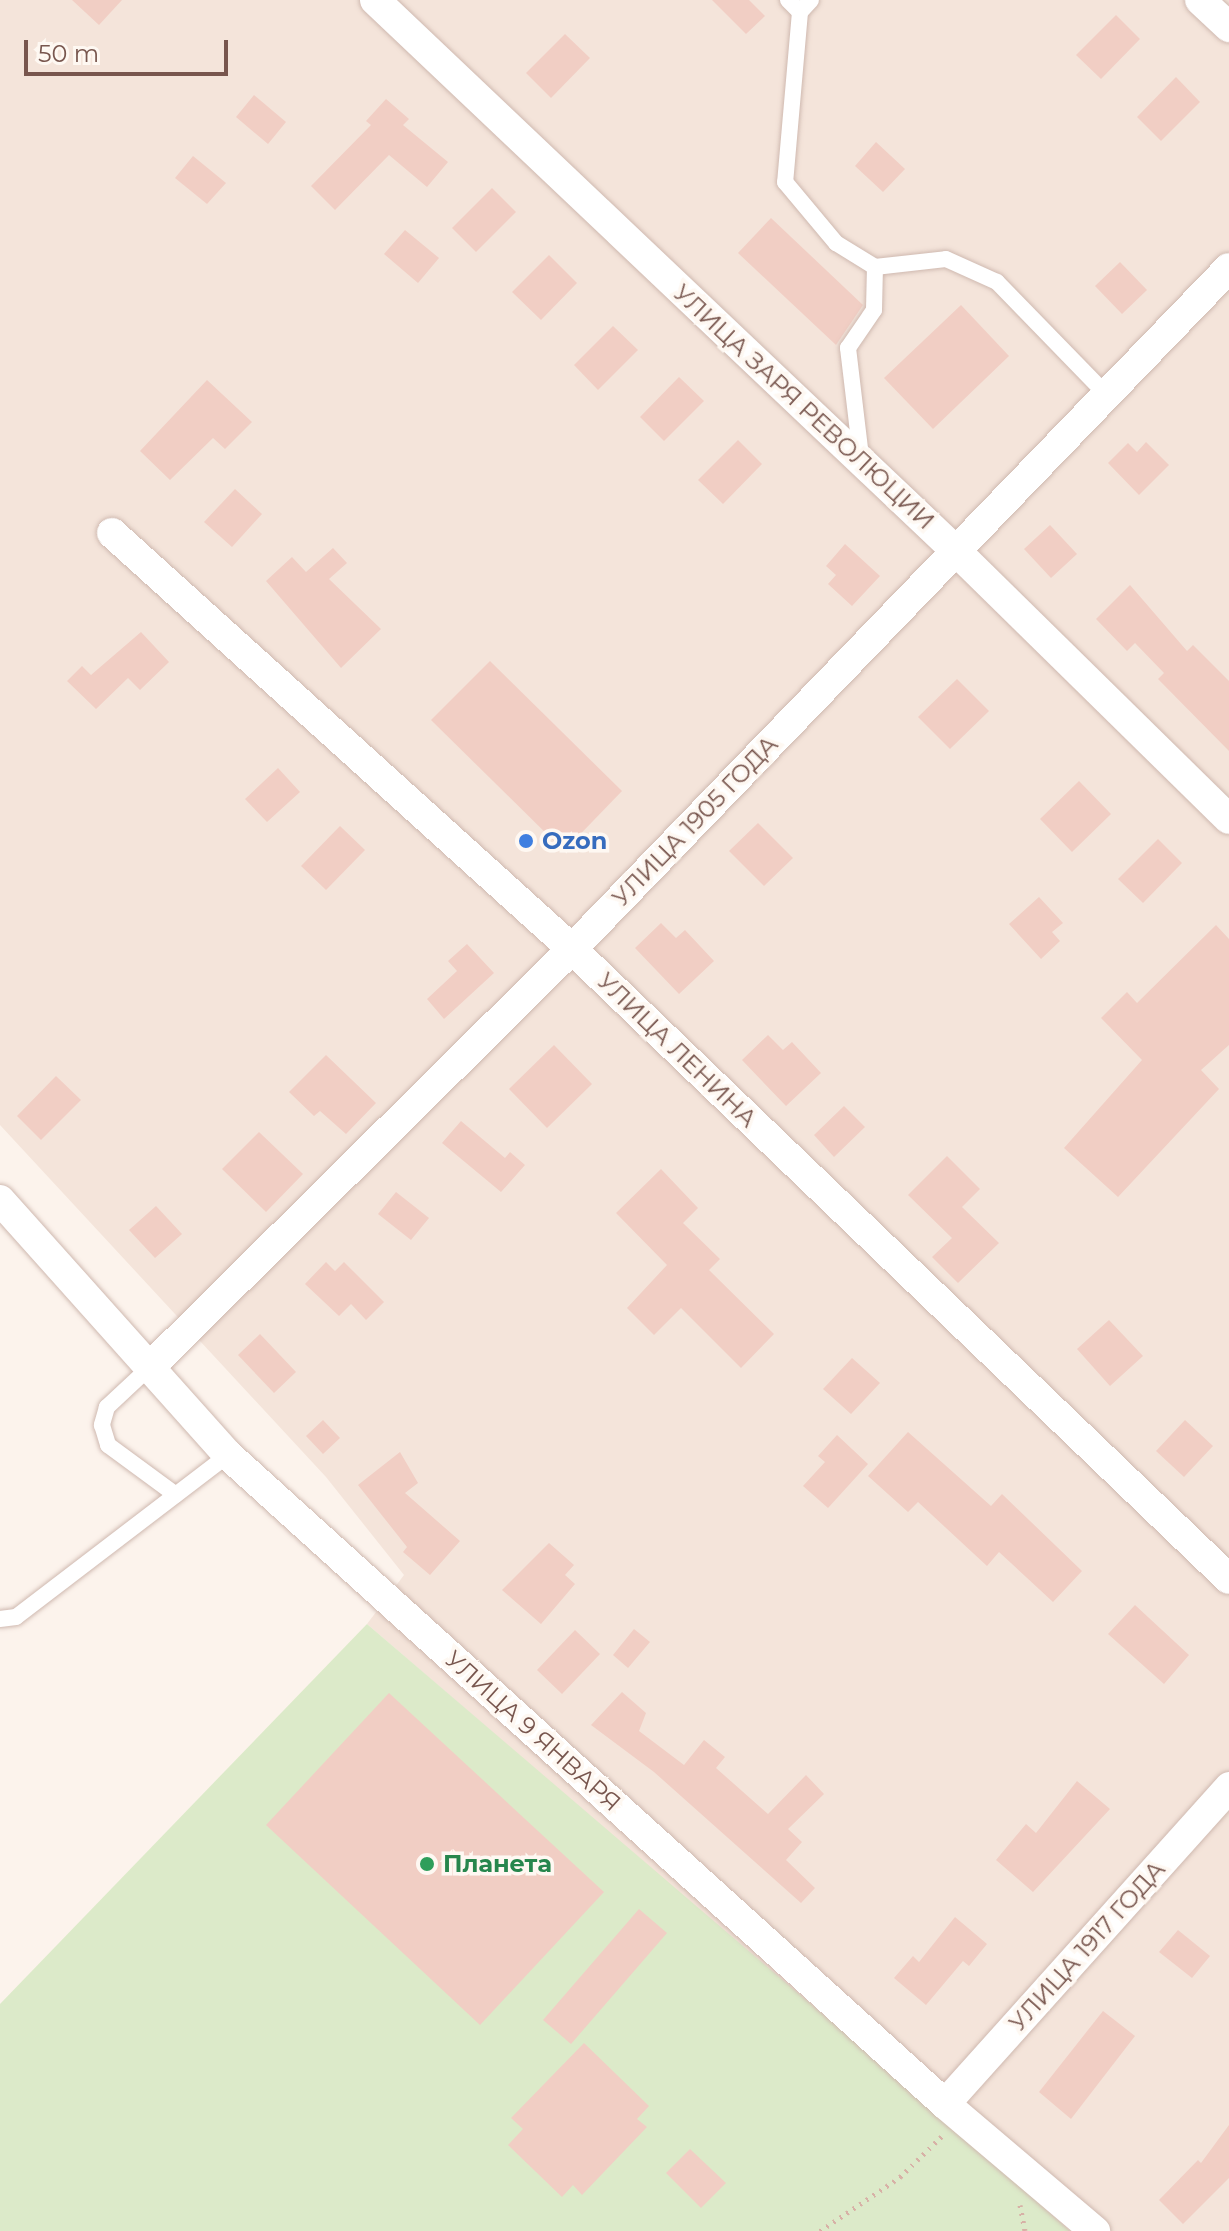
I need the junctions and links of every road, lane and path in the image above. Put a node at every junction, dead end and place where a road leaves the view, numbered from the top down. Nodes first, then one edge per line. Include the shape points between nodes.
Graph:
1 (375, 0) edge
2 (1200, 0) edge
3 (799, 4) edge
4 (1229, 27) edge
5 (875, 267) junction
6 (1229, 268) edge
7 (1106, 394) junction
8 (862, 462) junction
9 (112, 533) dead end
10 (954, 549) junction
11 (1229, 819) edge
12 (572, 949) junction
13 (0, 1200) edge
14 (152, 1365) junction
15 (228, 1455) junction
16 (176, 1495) junction
17 (1229, 1579) edge
18 (0, 1619) edge
19 (1229, 1787) edge
20 (953, 2111) junction
21 (820, 2231) edge
22 (1095, 2231) edge

1 - 8 street, УЛИЦА ЗАРЯ РЕВОЛЮЦИИ
2 - 4 street
3 - 5 lane via 785,182 836,243
5 - 7 lane via 946,259 997,282
5 - 8 lane via 874,310 848,348
6 - 7 street, УЛИЦА 1905 ГОДА
7 - 10 street, УЛИЦА 1905 ГОДА
8 - 10 street, УЛИЦА ЗАРЯ РЕВОЛЮЦИИ
9 - 12 street, УЛИЦА ЛЕНИНА
10 - 11 street, УЛИЦА ЗАРЯ РЕВОЛЮЦИИ
10 - 12 street, УЛИЦА 1905 ГОДА
12 - 14 street, УЛИЦА 1905 ГОДА
12 - 17 street, УЛИЦА ЛЕНИНА
13 - 14 street, УЛИЦА 9 ЯНВАРЯ
14 - 15 street, УЛИЦА 9 ЯНВАРЯ
14 - 16 lane via 107,1407 102,1425 108,1445
15 - 16 lane
15 - 20 street, УЛИЦА 9 ЯНВАРЯ
16 - 18 lane via 16,1617
19 - 20 street, УЛИЦА 1917 ГОДА
20 - 21 path via 900,2177
20 - 22 street, УЛИЦА 9 ЯНВАРЯ

